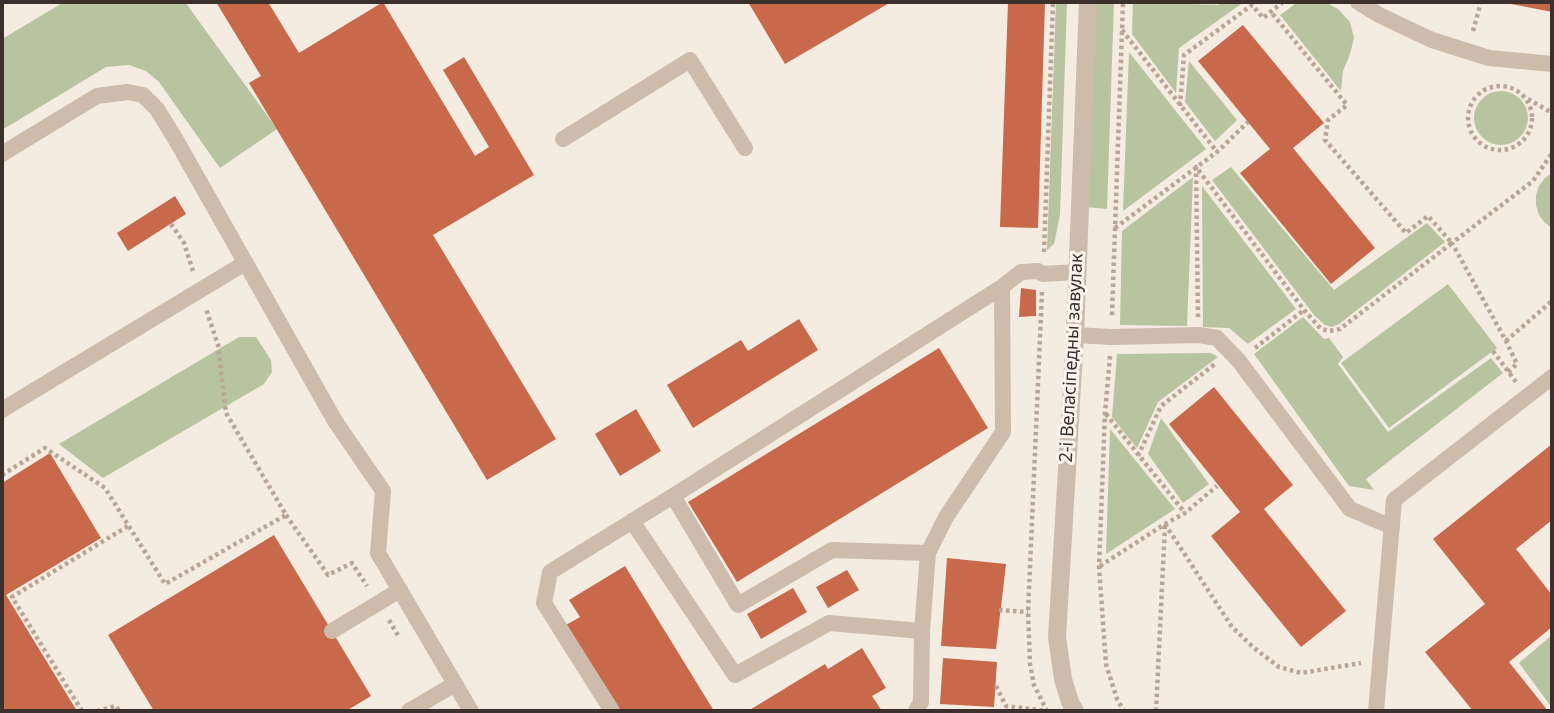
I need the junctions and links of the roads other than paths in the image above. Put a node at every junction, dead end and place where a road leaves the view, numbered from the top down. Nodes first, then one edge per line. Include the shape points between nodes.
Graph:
1 (1088, 2) edge
2 (1358, 2) edge
3 (1552, 64) edge
4 (562, 139) dead end
5 (744, 148) dead end
6 (2, 154) edge
7 (245, 263) junction
8 (1076, 272) junction
9 (1002, 287) junction
10 (1075, 335) junction
11 (1552, 377) edge
12 (2, 410) edge
13 (673, 496) junction
14 (632, 522) junction
15 (1392, 527) junction
16 (928, 553) junction
17 (400, 590) junction
18 (332, 631) dead end
19 (922, 631) junction
20 (455, 684) junction
21 (409, 711) edge
22 (471, 711) edge
23 (612, 711) edge
24 (916, 711) edge
25 (1074, 711) edge
26 (1377, 711) edge

1 - 8 street, 2-і Веласіпедны завулак
2 - 3 lane via 1432,40 1489,58
4 - 5 lane via 690,60
6 - 7 lane via 97,96 143,95 176,140
7 - 12 lane
7 - 17 lane via 335,421 383,492 378,553
8 - 9 lane via 1021,272
8 - 10 street, 2-і Веласіпедны завулак
9 - 13 lane
9 - 16 lane via 1003,432 946,517
10 - 15 lane via 1217,338 1350,509
10 - 25 street, 2-і Веласіпедны завулак via 1057,637 1063,679
11 - 15 lane via 1394,500
13 - 14 lane
13 - 16 lane via 738,605 832,550
14 - 19 lane via 735,675 829,623
14 - 23 lane via 550,572 544,603
15 - 26 lane
16 - 19 lane
17 - 18 lane
17 - 20 lane
19 - 24 lane via 921,702
20 - 21 lane
20 - 22 lane

